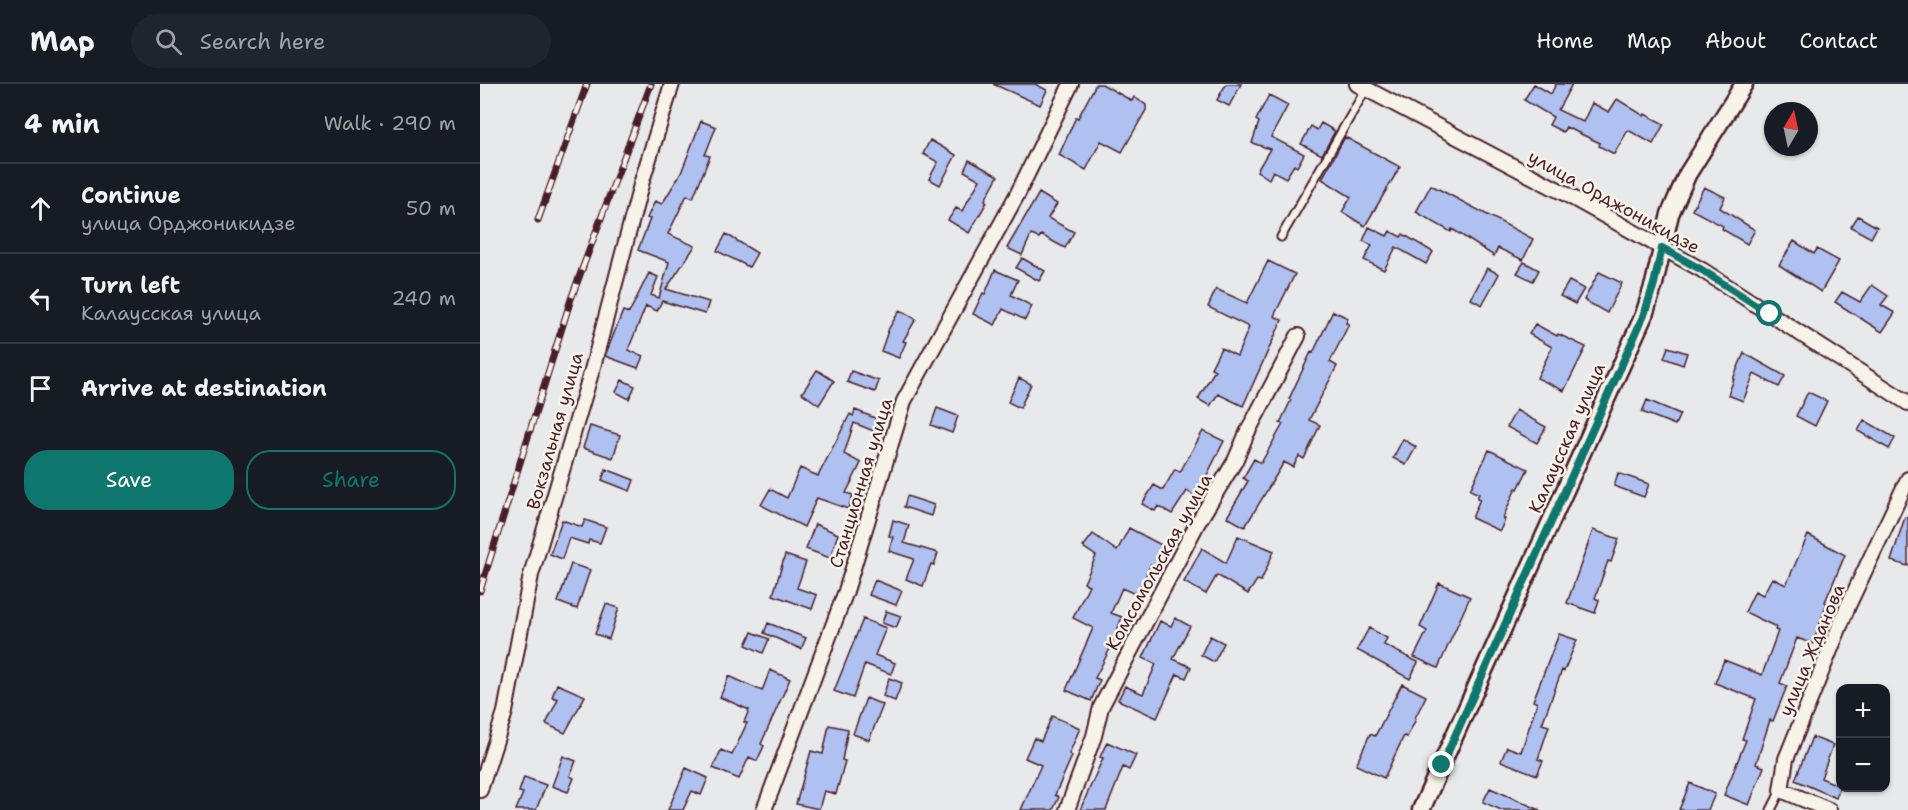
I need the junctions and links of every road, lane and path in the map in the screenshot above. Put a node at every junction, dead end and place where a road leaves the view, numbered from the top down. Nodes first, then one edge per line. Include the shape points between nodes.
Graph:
1 (672, 84) edge
2 (1071, 84) edge
3 (1744, 84) edge
4 (1361, 86) edge
5 (1281, 237) dead end
6 (1662, 248) junction
7 (1298, 336) dead end
8 (1908, 402) edge
9 (1908, 479) edge
10 (480, 790) edge
11 (1781, 790) junction
12 (764, 810) edge
13 (1067, 810) edge
14 (1421, 810) edge
15 (1771, 810) edge
16 (1829, 810) edge

1 - 10 street, Вокзальная улица via 531,575 505,712
2 - 12 street, Станционная улица via 1018,193 904,400 846,591
3 - 6 street, Калаусская улица via 1687,175 1670,214
4 - 5 lane
4 - 6 street, улица Орджоникидзе
6 - 8 street, улица Орджоникидзе
6 - 14 street, Калаусская улица via 1644,315
7 - 13 street, Комсомольская улица via 1101,707
9 - 11 street, улица Жданова via 1848,606 1786,759
11 - 15 lane
11 - 16 street

